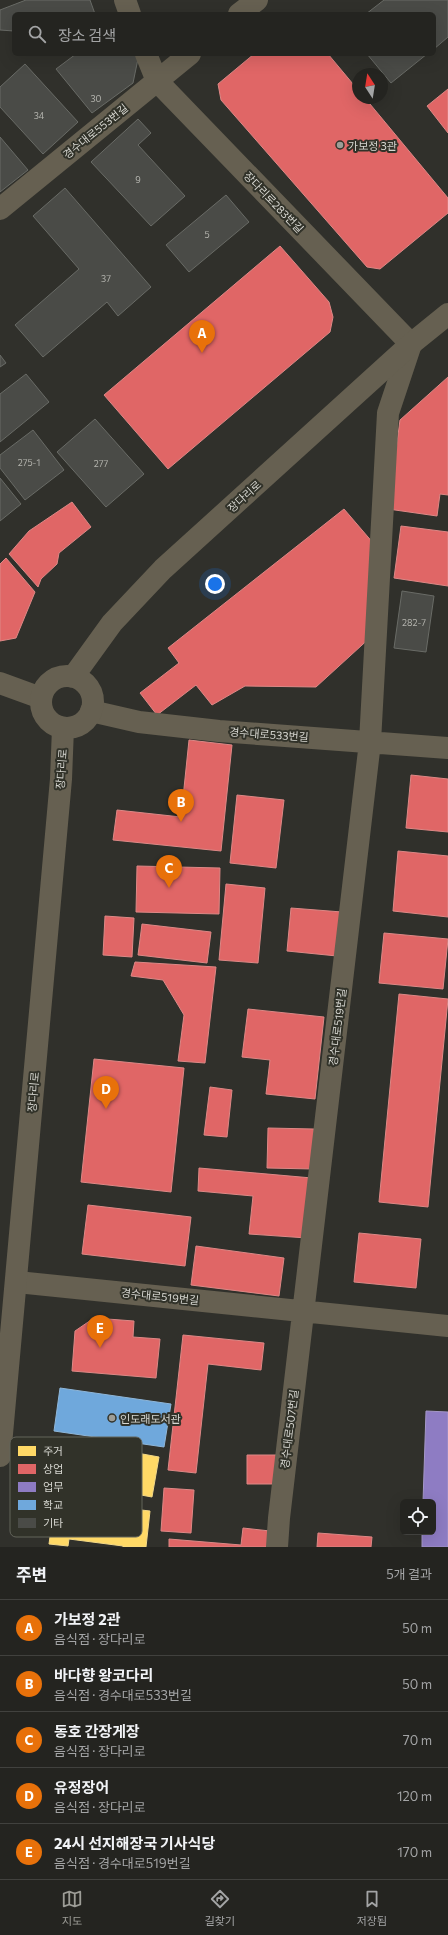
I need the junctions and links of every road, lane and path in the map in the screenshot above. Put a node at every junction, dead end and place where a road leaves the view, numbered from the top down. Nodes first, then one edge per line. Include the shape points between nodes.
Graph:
1 (125, 0) edge
2 (257, 0) edge
3 (129, 12) edge
4 (242, 12) edge
5 (147, 56) edge
6 (188, 56) edge
7 (157, 81) junction
8 (0, 209) edge
9 (448, 314) edge
10 (411, 344) junction
11 (73, 677) junction
12 (0, 683) edge
13 (41, 698) junction
14 (91, 711) junction
15 (63, 728) junction
16 (370, 742) junction
17 (448, 748) edge
18 (16, 1282) junction
19 (303, 1311) junction
20 (448, 1326) edge
21 (0, 1456) edge
22 (277, 1547) edge

1 - 3 street
2 - 4 street
5 - 7 street, 장다리로283번길
6 - 7 street, 경수대로553번길
7 - 8 street, 경수대로553번길
7 - 10 street, 장다리로283번길
9 - 10 street, 장다리로
10 - 11 street, 장다리로 via 164,569 112,623
10 - 16 street via 388,413
11 - 13 street via 64,676 53,681 44,690
11 - 14 street via 87,686 92,698
12 - 13 street
13 - 15 street via 41,706 48,720
14 - 15 street via 80,724
14 - 16 street, 경수대로533번길 via 139,722
15 - 18 street, 장다리로 via 61,779
16 - 17 street, 경수대로533번길
16 - 19 street, 경수대로519번길
18 - 19 street, 경수대로519번길
18 - 21 street, 장다리로
19 - 20 street, 경수대로519번길
19 - 22 street, 경수대로507번길

